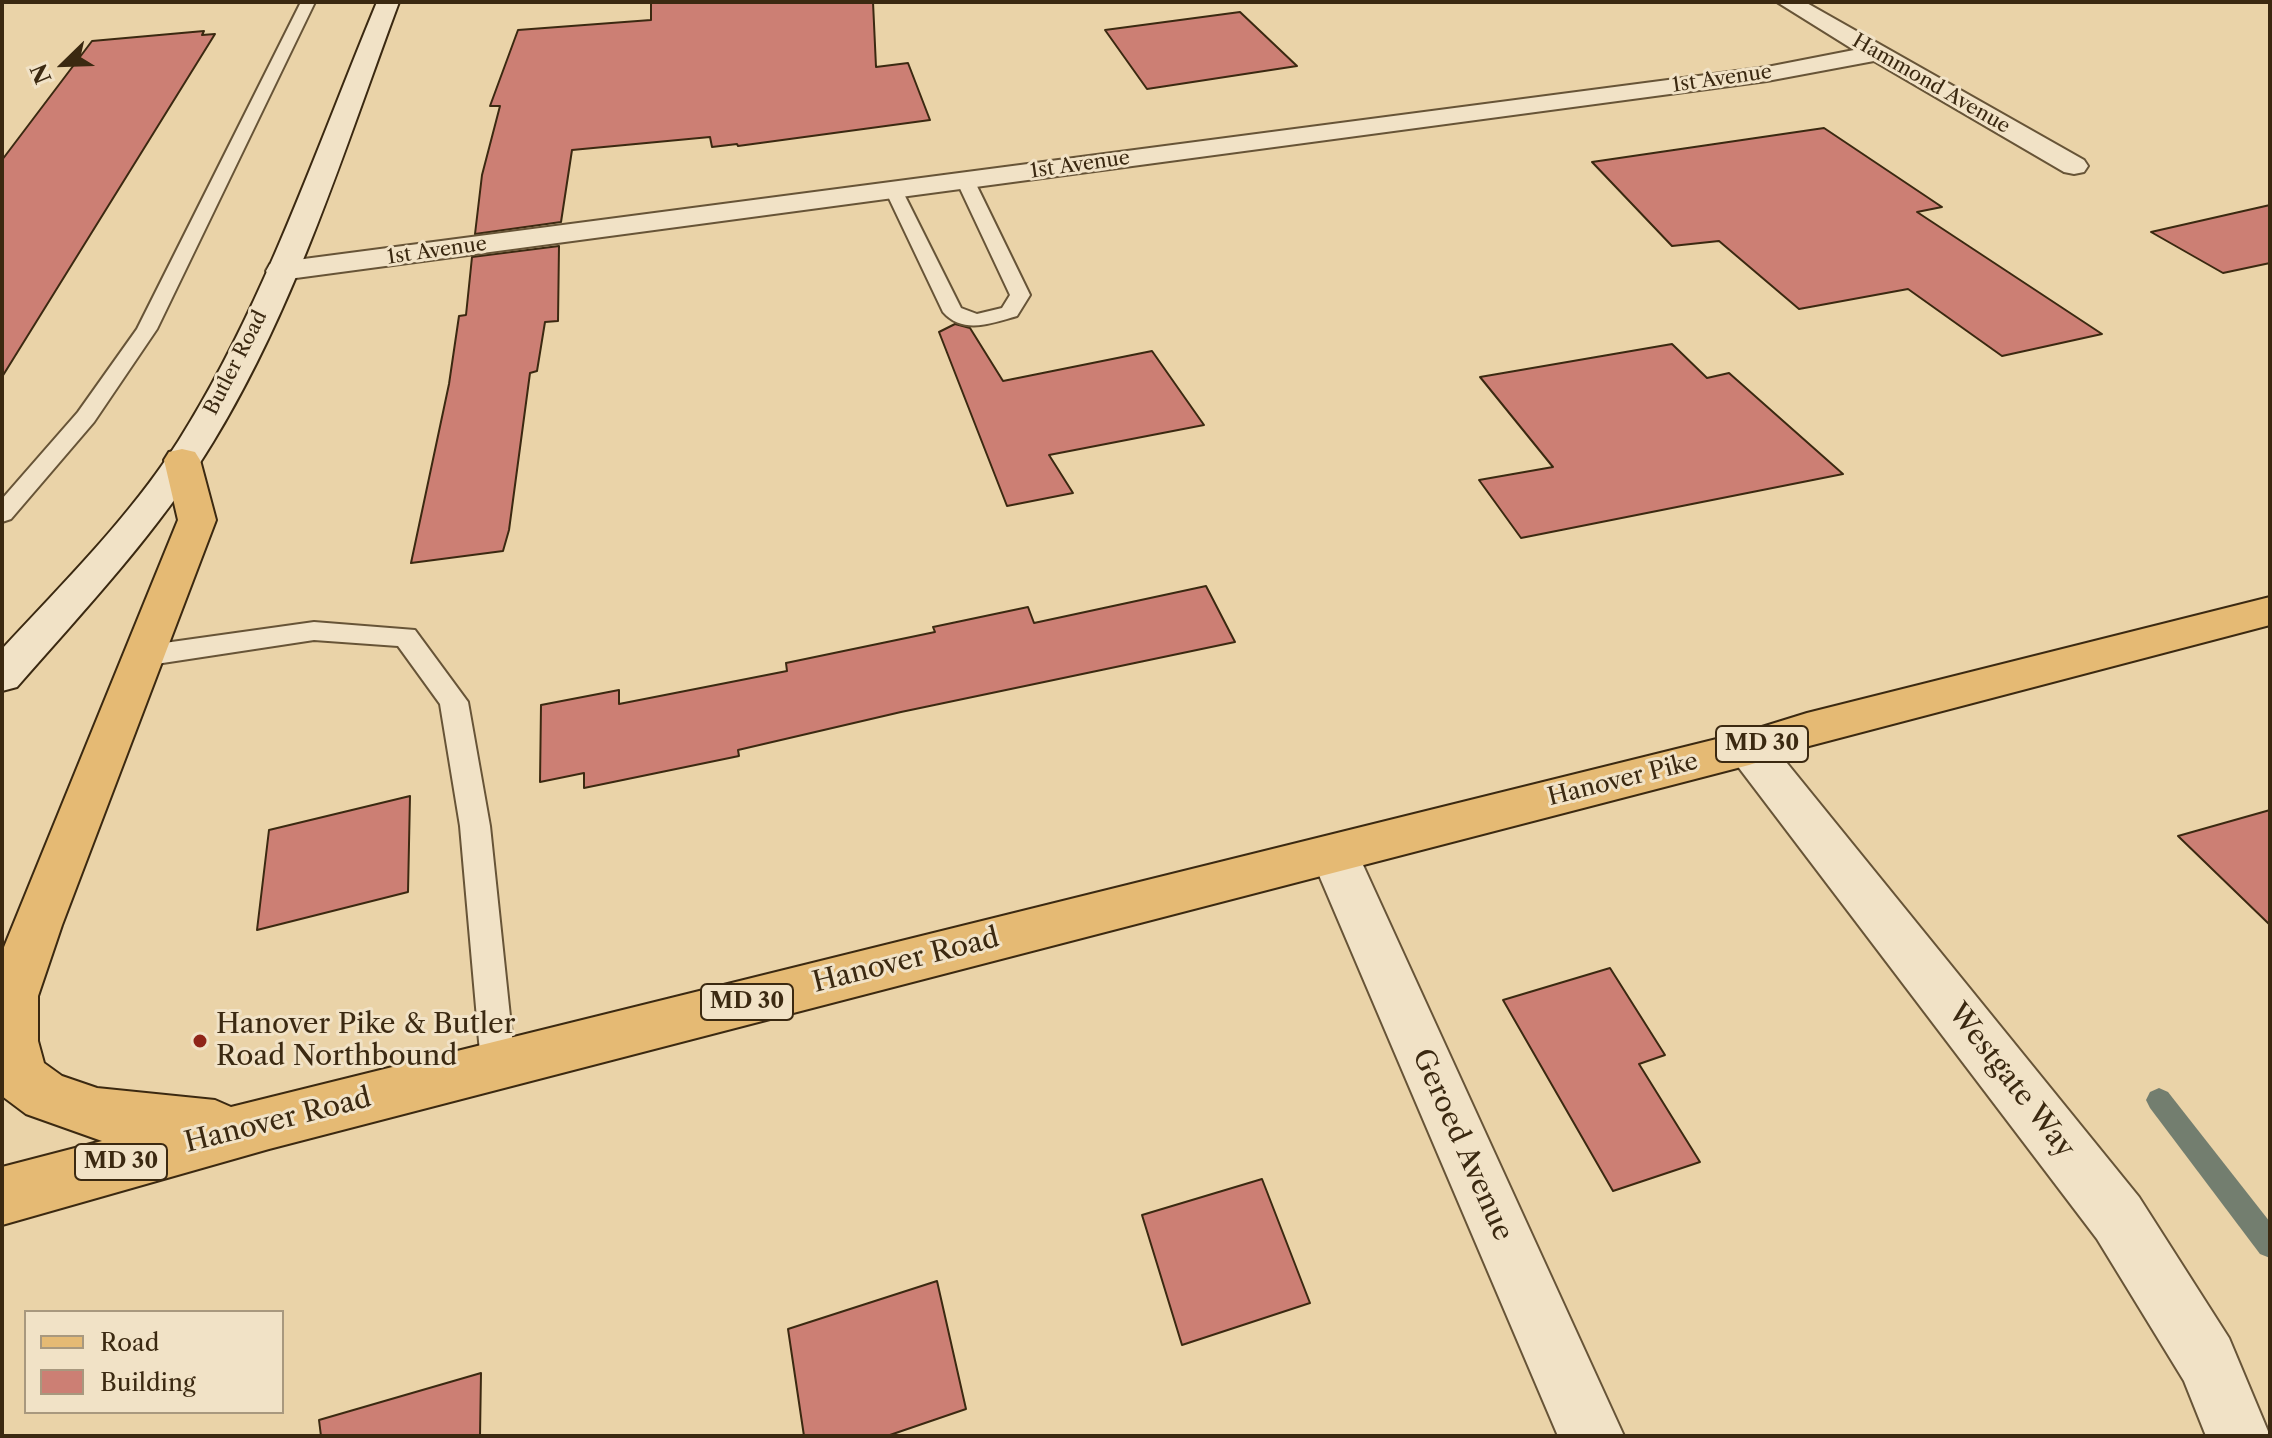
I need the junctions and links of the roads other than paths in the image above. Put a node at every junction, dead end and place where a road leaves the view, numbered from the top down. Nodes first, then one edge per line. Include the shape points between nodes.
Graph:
1 (308, 2) edge
2 (388, 2) edge
3 (1788, 2) edge
4 (1878, 53) junction
5 (2074, 166) dead end
6 (965, 180) junction
7 (894, 190) junction
8 (281, 271) junction
9 (182, 460) junction
10 (2, 514) edge
11 (2270, 611) edge
12 (143, 656) junction
13 (2, 676) edge
14 (1749, 748) junction
15 (1334, 854) junction
16 (1253, 873) joint
17 (498, 1064) junction
18 (241, 1130) junction
19 (2, 1196) edge
20 (1591, 1436) edge
21 (2239, 1436) edge

1 - 10 lane via 147,329 86,417
2 - 8 street, Butler Road
3 - 4 street, Hammond Avenue
4 - 5 street, Hammond Avenue
4 - 6 street, 1st Avenue via 1767,74
6 - 7 street, 1st Avenue
6 - 7 lane via 1020,295 1010,312 975,321 953,312
7 - 8 street, 1st Avenue
8 - 9 street, Butler Road via 216,407
9 - 12 main road via 197,520
9 - 13 street, Butler Road via 140,519
11 - 14 main road, Hanover Pike / MD 30
12 - 17 lane via 314,631 406,637 454,702 475,826
12 - 18 main road via 12,996 11,1041 21,1078 45,1096 97,1114
14 - 15 main road, Hanover Pike / MD 30
14 - 21 street, Westgate Way via 2118,1218 2207,1360
15 - 16 main road, Hanover Pike / MD 30
15 - 20 street, Geroed Avenue
16 - 17 main road, Hanover Road / MD 30
17 - 18 main road, Hanover Road / MD 30
18 - 19 main road, Hanover Road / MD 30

